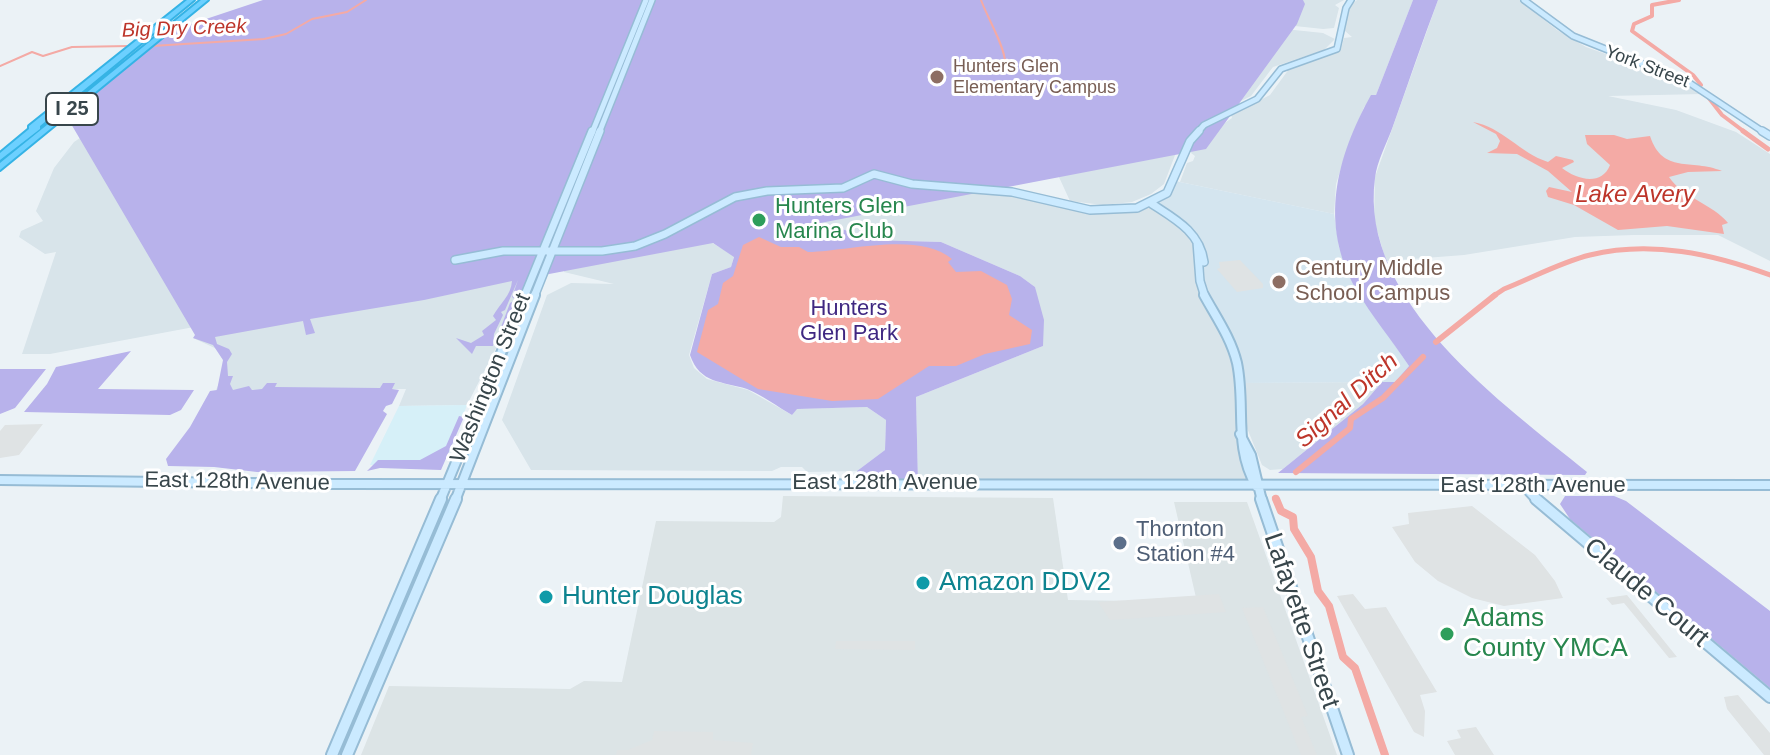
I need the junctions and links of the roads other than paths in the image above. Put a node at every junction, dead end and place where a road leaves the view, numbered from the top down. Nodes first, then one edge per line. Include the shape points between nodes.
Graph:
1 (199, 0) edge
2 (646, 0) edge
3 (652, 0) edge
4 (1351, 0) edge
5 (1524, 0) edge
6 (141, 47) junction
7 (1770, 136) edge
8 (0, 160) edge
9 (1152, 204) junction
10 (549, 251) junction
11 (455, 260) dead end
12 (504, 360) junction
13 (0, 480) edge
14 (447, 484) junction
15 (463, 484) junction
16 (1770, 485) edge
17 (1257, 486) junction
18 (1525, 487) junction
19 (1770, 697) edge
20 (332, 755) edge
21 (347, 755) edge
22 (1348, 755) edge

1 - 6 highway
1 - 6 highway, I 25 via 192,11
1 - 6 highway, I 25 via 158,26
2 - 10 main road, Washington Street
3 - 10 main road, Washington Street
4 - 9 main road via 1337,49 1281,69 1257,99 1204,125 1190,141 1170,189
5 - 7 main road, York Street via 1573,36 1694,85
6 - 8 highway, I 25
6 - 8 highway, I 25
9 - 10 main road via 1125,211 1090,210 998,190 912,184 874,174 835,191 759,191 732,197 673,232 623,248
9 - 17 main road, Lafayette Street via 1197,242 1199,278 1237,362 1238,447
10 - 11 main road via 500,251
10 - 12 main road, Washington Street
12 - 14 main road, Washington Street
12 - 15 main road, Washington Street
13 - 14 main road, East 128th Avenue
14 - 15 main road, East 128th Avenue
14 - 20 main road, Washington Street
15 - 17 main road, East 128th Avenue
15 - 21 main road, Washington Street
16 - 18 main road, East 128th Avenue
17 - 18 main road, East 128th Avenue
17 - 22 main road, Lafayette Street
18 - 19 main road, Claude Court

